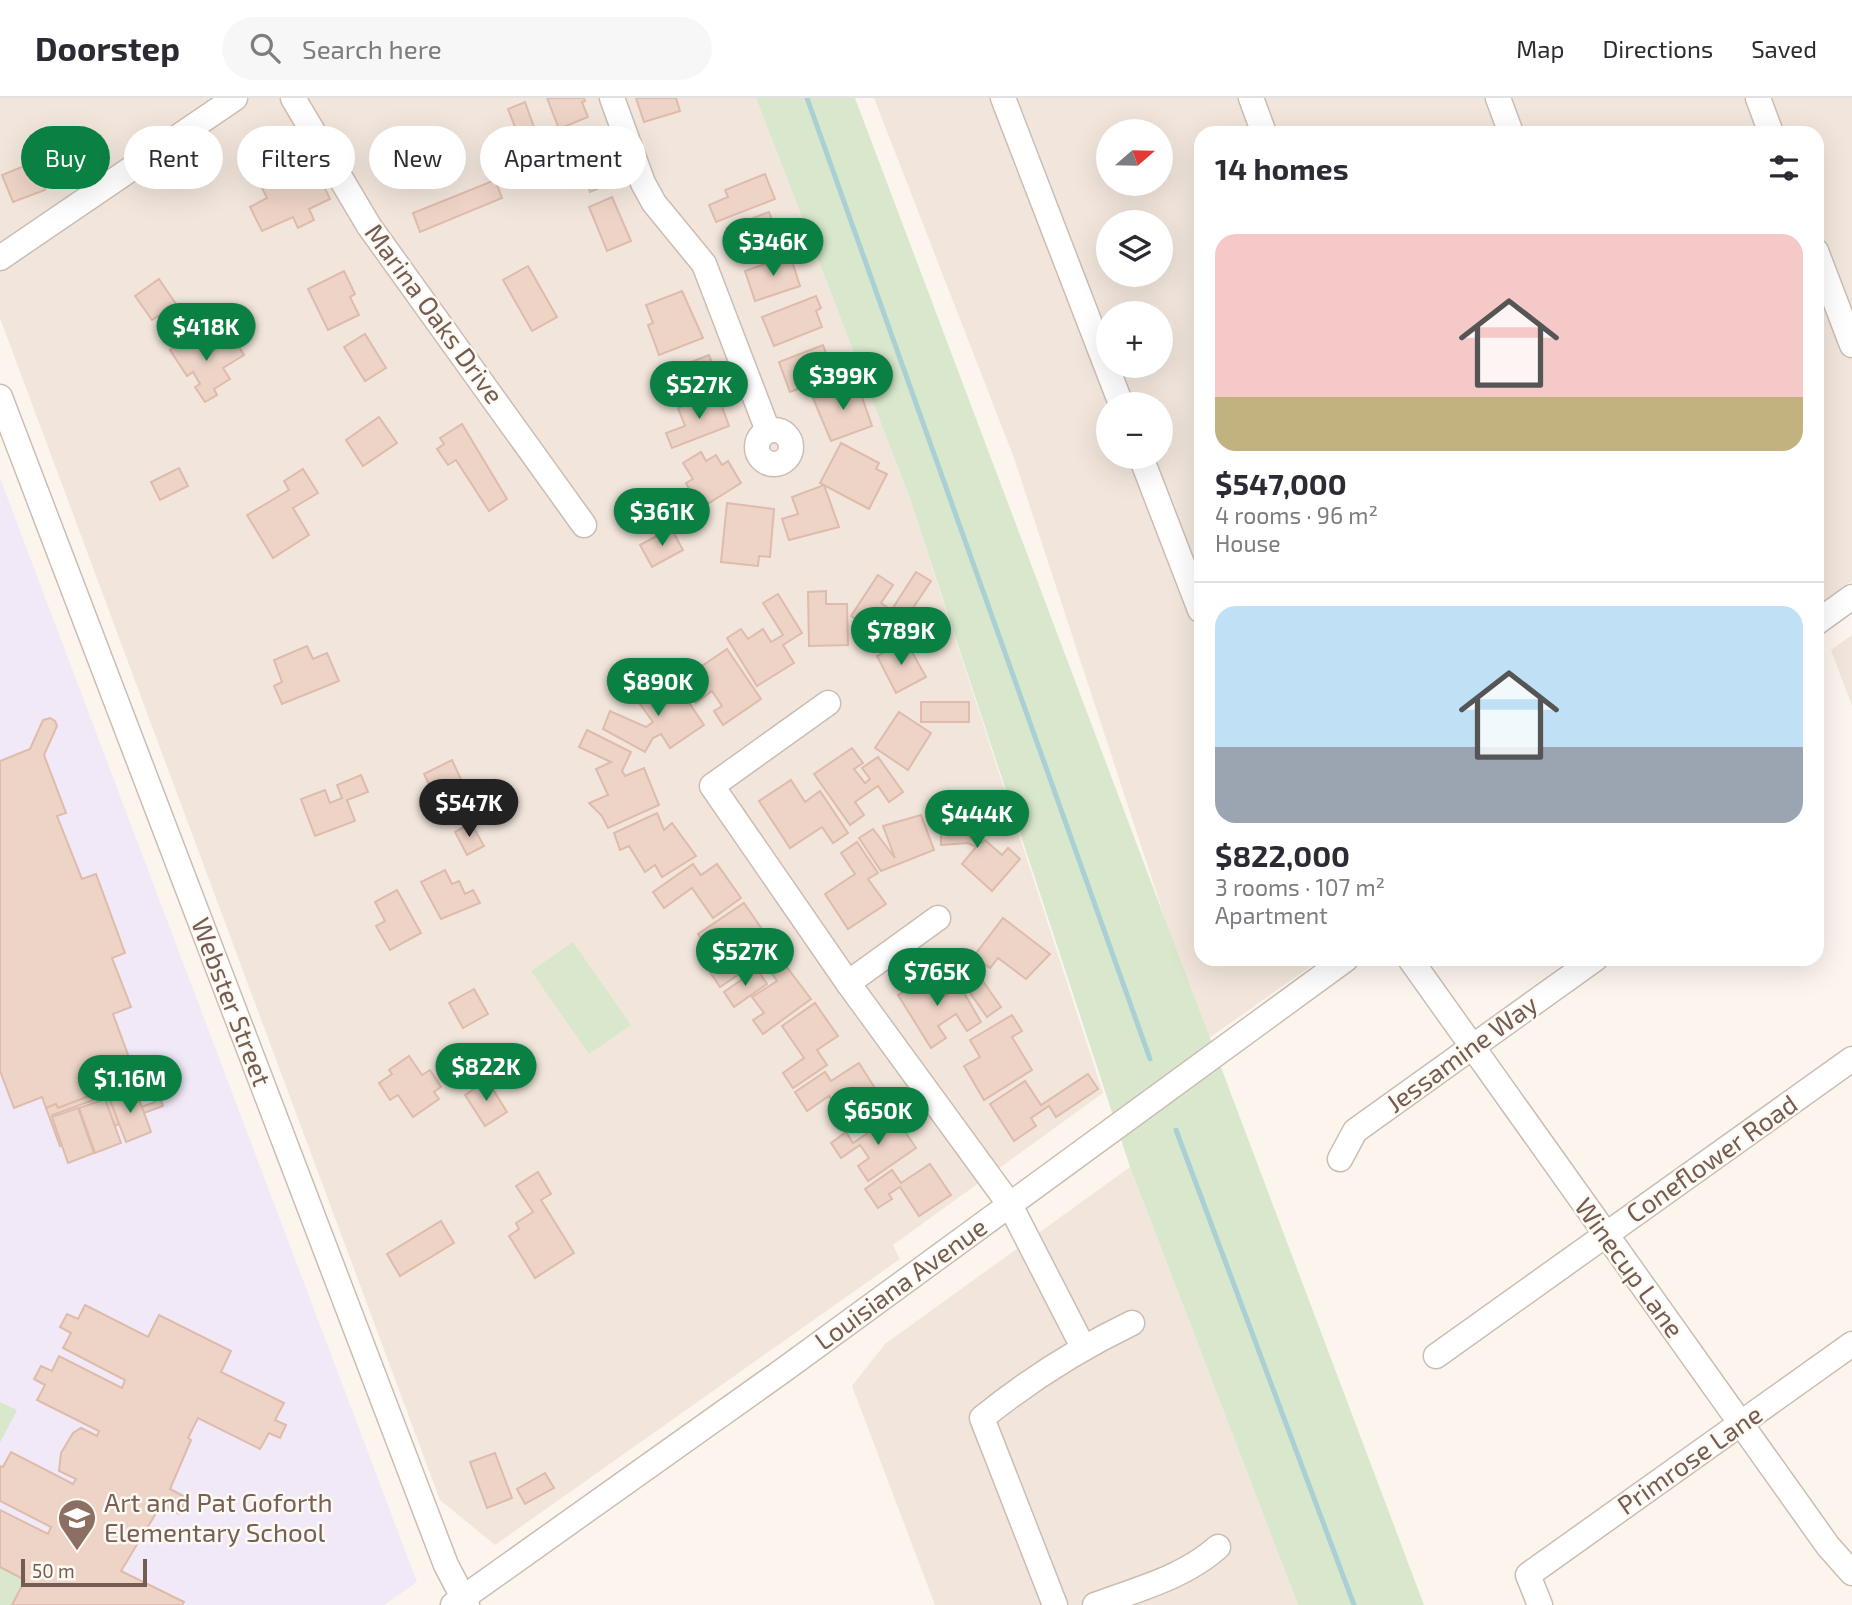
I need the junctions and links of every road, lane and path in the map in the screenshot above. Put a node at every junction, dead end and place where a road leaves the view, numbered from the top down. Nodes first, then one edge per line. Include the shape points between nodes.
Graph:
1 (235, 98) edge
2 (293, 98) edge
3 (612, 98) edge
4 (1003, 98) edge
5 (1251, 98) edge
6 (1498, 98) edge
7 (1758, 98) edge
8 (1262, 126) edge
9 (1508, 126) edge
10 (1768, 126) edge
11 (0, 258) edge
12 (1824, 272) edge
13 (1852, 345) edge
14 (1116, 392) edge
15 (0, 397) edge
16 (768, 431) dead end
17 (1146, 469) edge
18 (584, 525) dead end
19 (1194, 594) edge
20 (1852, 597) edge
21 (1824, 617) edge
22 (828, 703) dead end
23 (938, 918) dead end
24 (1336, 966) edge
25 (1415, 966) edge
26 (1585, 966) edge
27 (848, 983) junction
28 (1472, 1047) junction
29 (1852, 1059) edge
30 (1340, 1159) dead end
31 (1010, 1205) junction
32 (1606, 1235) junction
33 (1132, 1323) dead end
34 (1852, 1344) edge
35 (1083, 1347) junction
36 (1436, 1356) dead end
37 (1741, 1424) junction
38 (1218, 1547) dead end
39 (1852, 1573) edge
40 (461, 1602) edge
41 (1055, 1605) edge
42 (1095, 1605) edge
43 (1540, 1605) edge

1 - 11 street
2 - 18 street, Marina Oaks Drive via 369,226
3 - 16 street via 654,203 704,264
4 - 14 street
5 - 8 street
6 - 9 street
7 - 10 street
12 - 13 street
15 - 40 street, Webster Street
17 - 19 street
20 - 21 street
22 - 27 street via 712,786
23 - 27 street
24 - 31 street, Louisiana Avenue
25 - 28 street, Winecup Lane
26 - 28 street, Jessamine Way
27 - 31 street
28 - 30 street, Jessamine Way via 1355,1131
28 - 32 street, Winecup Lane
29 - 32 street, Coneflower Road
31 - 35 street
31 - 40 street, Louisiana Avenue
32 - 36 street, Coneflower Road
32 - 37 street, Winecup Lane
33 - 35 street
34 - 37 street, Primrose Lane
35 - 41 street via 982,1418
37 - 39 street, Winecup Lane
37 - 43 street, Primrose Lane via 1528,1575
38 - 42 street via 1178,1574

